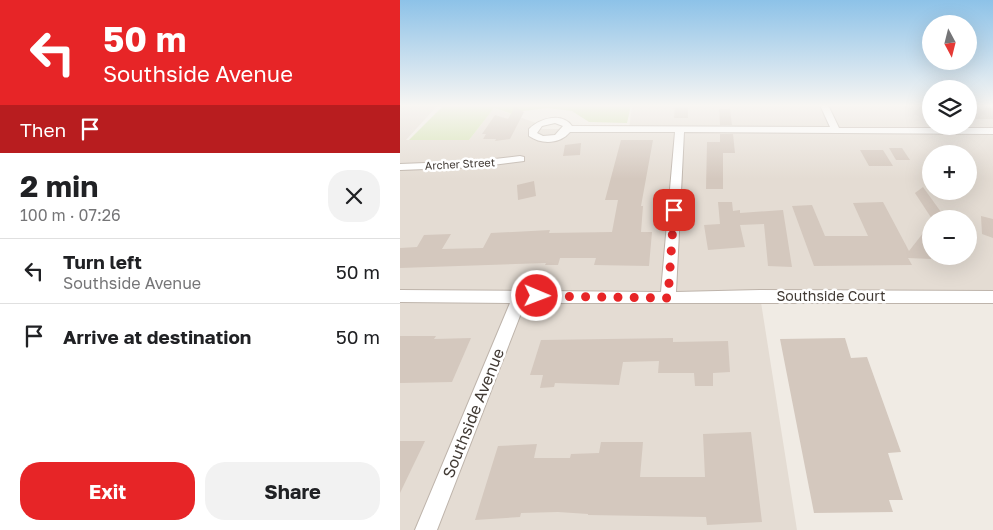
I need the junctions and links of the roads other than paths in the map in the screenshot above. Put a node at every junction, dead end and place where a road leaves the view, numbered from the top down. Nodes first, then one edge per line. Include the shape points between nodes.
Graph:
1 (680, 129) edge
2 (794, 130) edge
3 (836, 130) joint
4 (993, 131) edge
5 (520, 159) dead end
6 (400, 167) edge
7 (400, 296) edge
8 (520, 296) junction
9 (993, 296) edge
10 (668, 298) junction
11 (426, 530) edge

1 - 10 street
2 - 3 street
3 - 4 street
5 - 6 street, Archer Street
7 - 8 street, Southside Court
8 - 10 street, Southside Court
8 - 11 street, Southside Avenue
9 - 10 street, Southside Court

